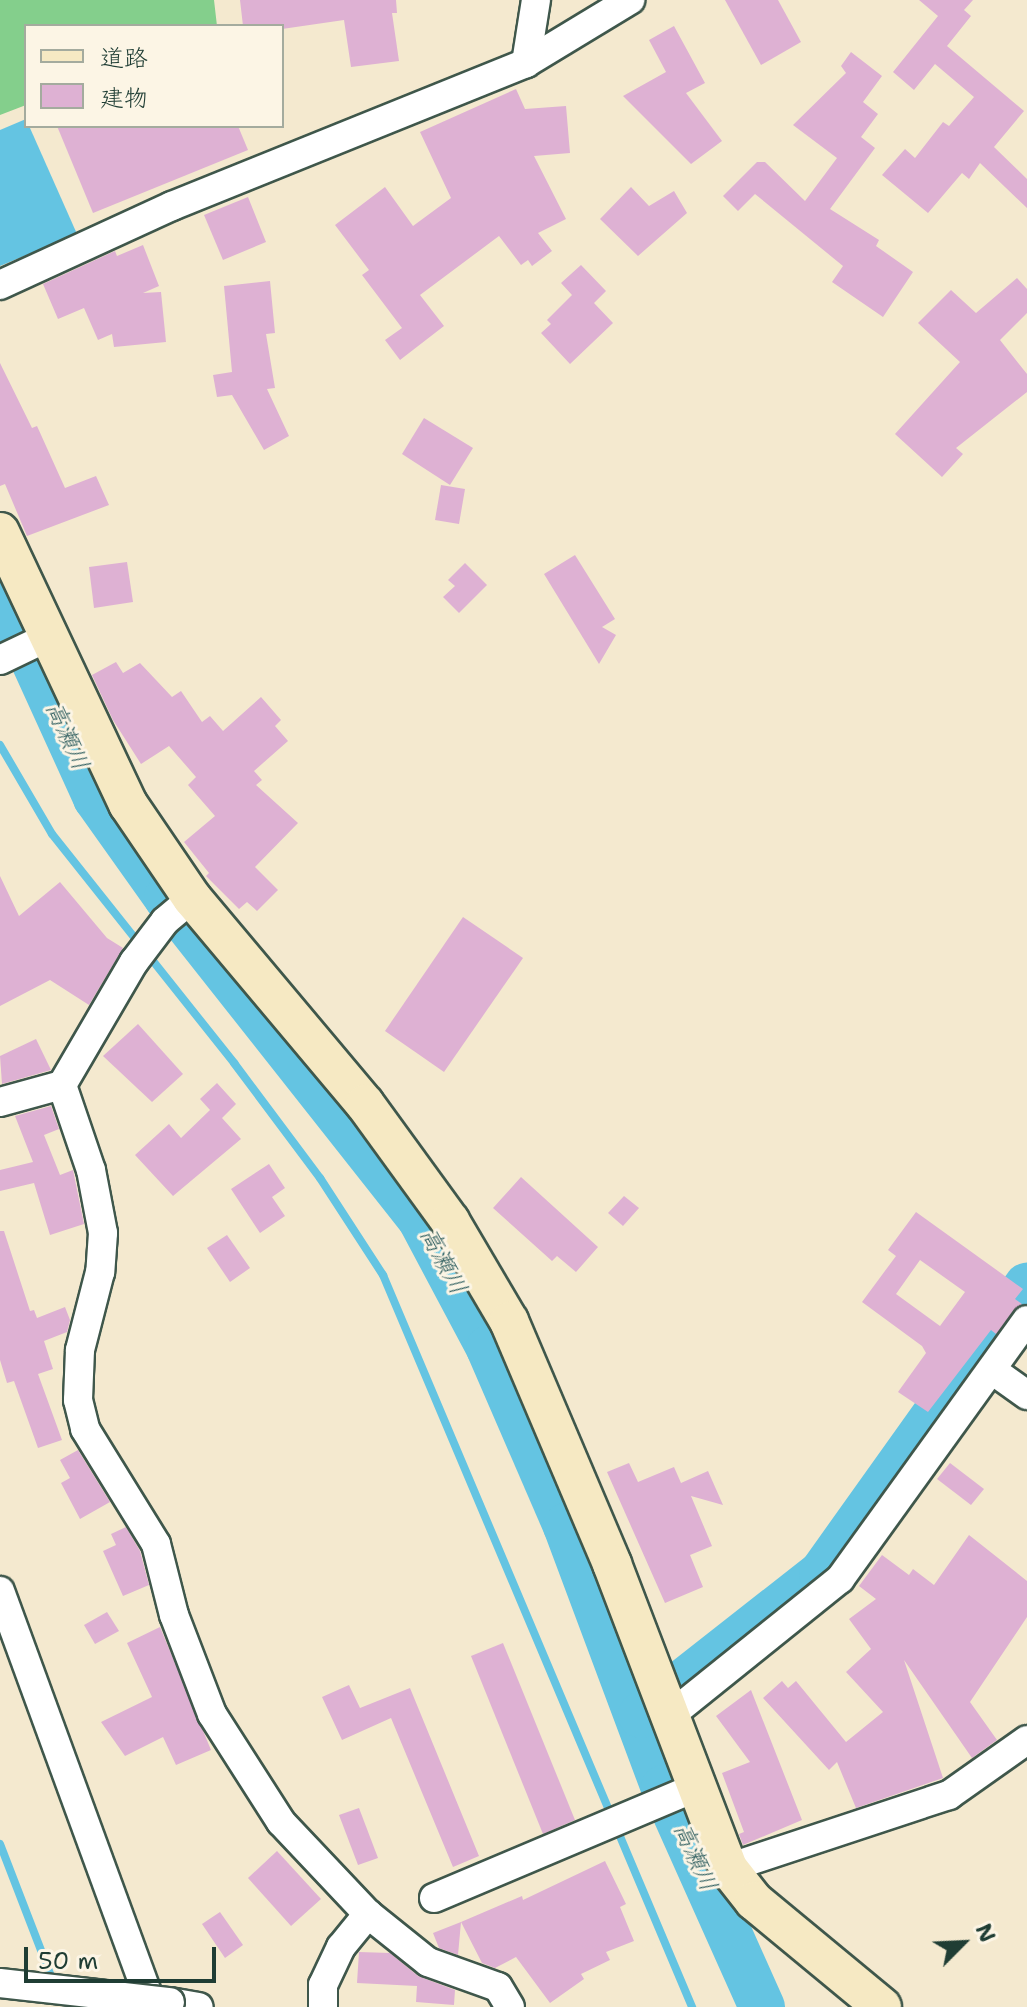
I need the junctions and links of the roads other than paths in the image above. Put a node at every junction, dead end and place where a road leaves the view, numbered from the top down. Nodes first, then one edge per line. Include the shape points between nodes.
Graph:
1 (536, 0) edge
2 (630, 0) edge
3 (526, 63) junction
4 (0, 285) edge
5 (0, 532) edge
6 (48, 637) junction
7 (0, 660) edge
8 (192, 898) junction
9 (62, 1085) junction
10 (0, 1102) edge
11 (1027, 1320) edge
12 (992, 1370) junction
13 (1027, 1395) edge
14 (0, 1591) edge
15 (667, 1718) junction
16 (1027, 1740) edge
17 (695, 1788) junction
18 (728, 1868) junction
19 (434, 1898) dead end
20 (368, 1914) junction
21 (0, 1983) edge
22 (161, 2005) edge
23 (199, 2007) edge
24 (323, 2007) edge
25 (510, 2007) edge
26 (882, 2007) edge

1 - 3 street
2 - 3 street
3 - 4 street via 172,206
5 - 6 street
6 - 7 street
6 - 8 street via 128,804
8 - 9 street via 165,921 134,962
8 - 15 street via 365,1104 450,1221 501,1308 560,1435
9 - 10 street
9 - 20 street via 91,1170 103,1233 100,1272 80,1350 78,1400 85,1429 156,1544 174,1615 212,1714 281,1822
11 - 12 street
12 - 13 street
12 - 15 street via 840,1579
14 - 22 street
15 - 17 street
16 - 18 street via 949,1795
17 - 18 street
17 - 19 street
18 - 26 street via 754,1901
20 - 24 street via 341,1947 323,1985
20 - 25 street via 428,1962 498,1987
21 - 22 street, bridge
22 - 23 street

